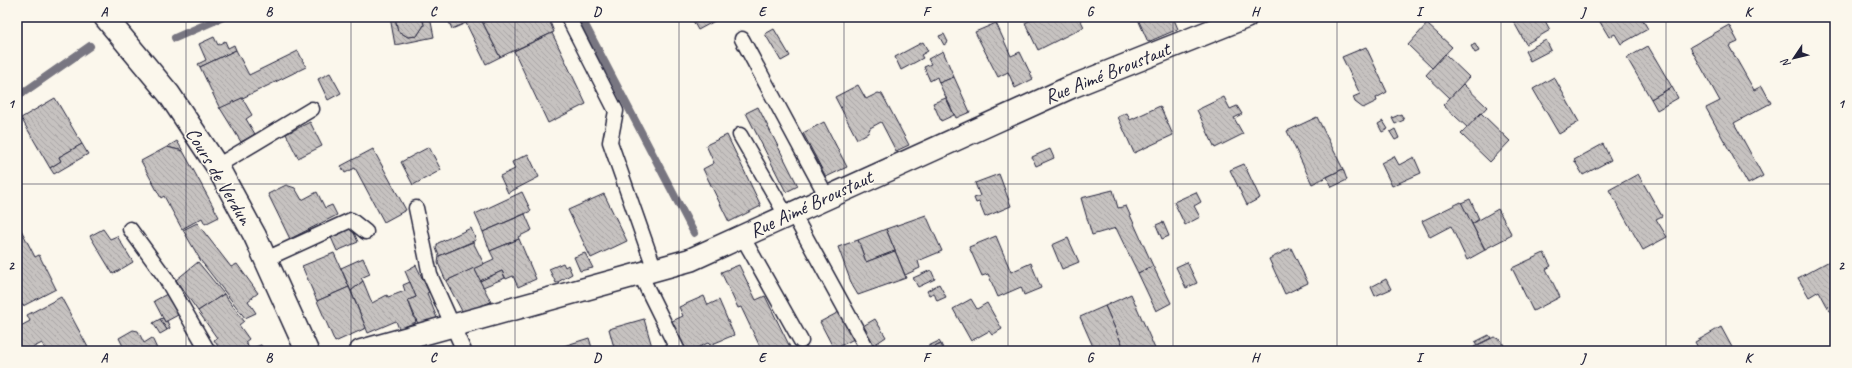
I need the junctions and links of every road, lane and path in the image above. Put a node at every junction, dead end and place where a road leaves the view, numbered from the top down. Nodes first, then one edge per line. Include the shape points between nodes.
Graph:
1 (105, 17) edge
2 (568, 17) edge
3 (1246, 17) edge
4 (742, 38) dead end
5 (312, 110) dead end
6 (740, 135) dead end
7 (216, 166) junction
8 (827, 197) junction
9 (416, 208) dead end
10 (789, 214) junction
11 (130, 229) dead end
12 (366, 232) dead end
13 (742, 236) junction
14 (266, 259) junction
15 (647, 272) junction
16 (453, 326) junction
17 (800, 341) dead end
18 (865, 345) dead end
19 (208, 351) edge
20 (307, 351) edge
21 (361, 351) edge
22 (464, 351) edge
23 (678, 351) edge

1 - 7 street, Cours de Verdun via 169,94
2 - 15 lane via 616,111 610,142
3 - 8 street, Rue Aimé Broustaut via 1071,87
4 - 8 lane
5 - 7 lane
6 - 10 lane
7 - 14 street, Cours de Verdun
8 - 10 street, Rue Aimé Broustaut
9 - 16 lane via 430,275
10 - 13 street, Rue Aimé Broustaut
10 - 18 lane
11 - 19 lane via 165,277
12 - 14 lane via 351,220
13 - 15 street, Rue Aimé Broustaut via 690,260
13 - 17 lane
14 - 20 street, Cours de Verdun
15 - 16 street, Rue Aimé Broustaut
15 - 23 lane
16 - 21 street, Rue Aimé Broustaut
16 - 22 lane

